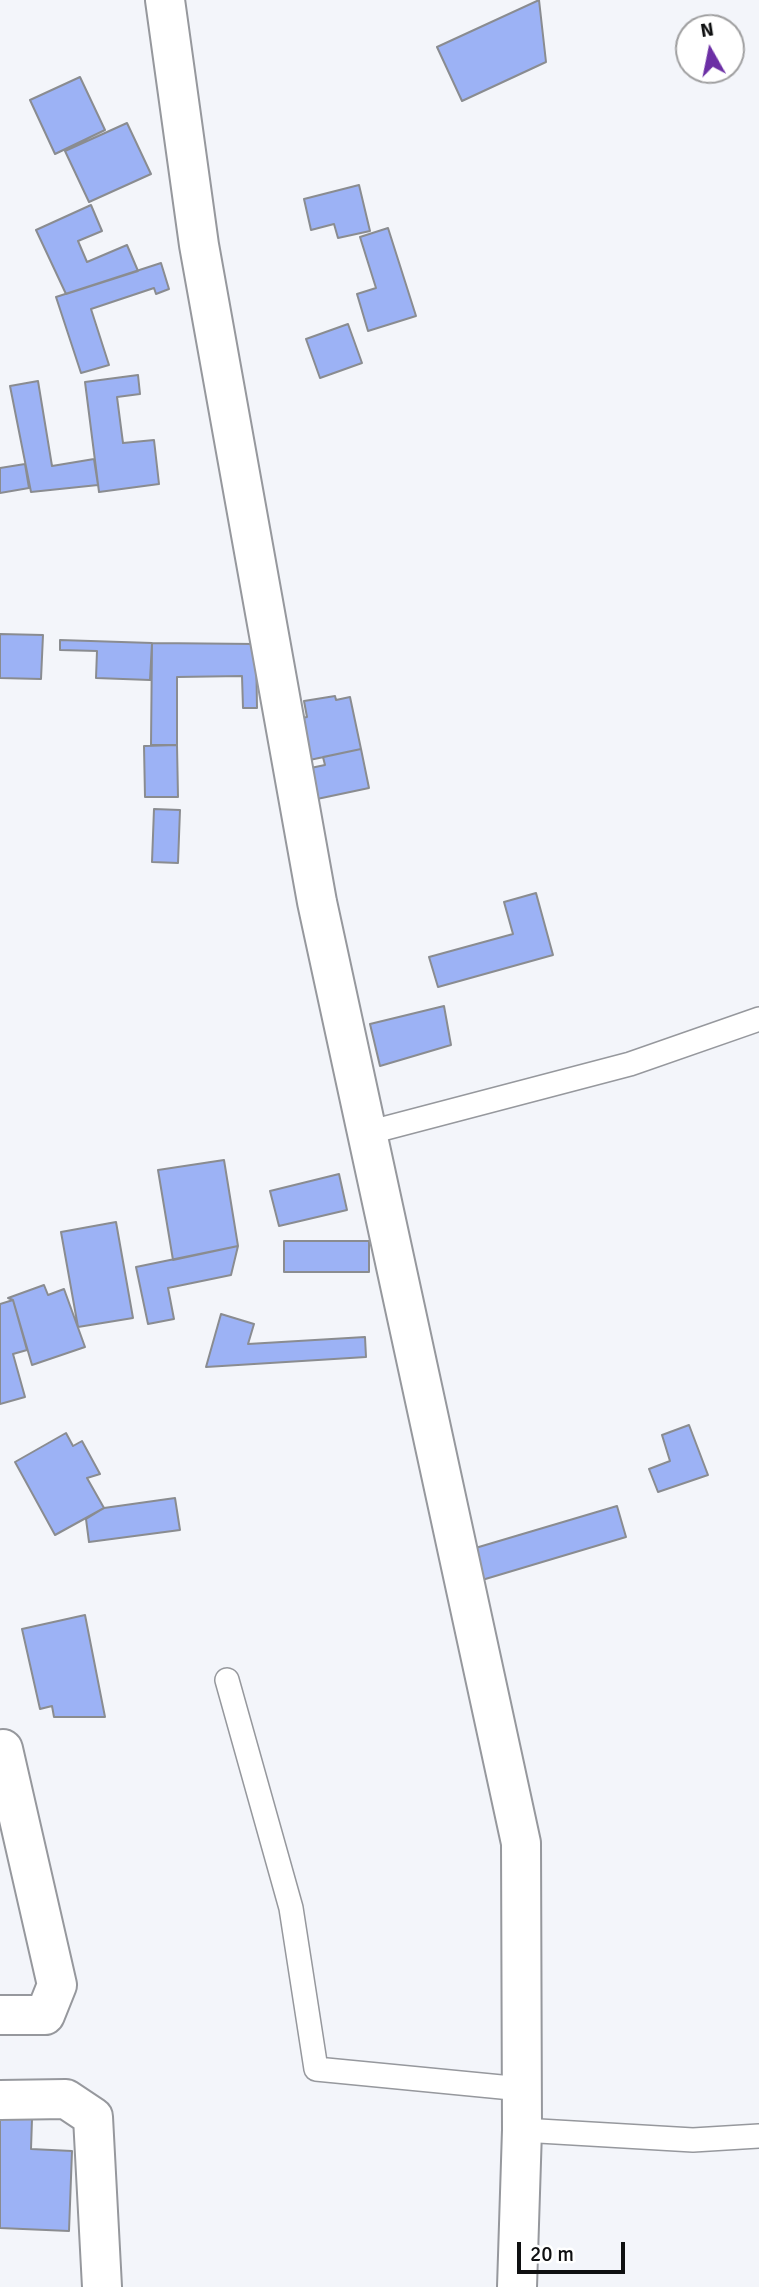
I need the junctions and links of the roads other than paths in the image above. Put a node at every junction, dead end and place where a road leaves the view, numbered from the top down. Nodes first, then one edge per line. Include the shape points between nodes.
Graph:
1 (165, 0) edge
2 (759, 1019) edge
3 (367, 1133) junction
4 (227, 1680) dead end
5 (3, 1749) dead end
6 (0, 2015) edge
7 (522, 2089) junction
8 (0, 2099) edge
9 (522, 2130) junction
10 (759, 2136) edge
11 (102, 2287) edge
12 (517, 2287) edge

1 - 3 street via 204,272 317,902
2 - 3 lane via 630,1064
3 - 7 street via 521,1843
4 - 7 lane via 291,1908 316,2069
5 - 6 street via 57,1985 45,2015
7 - 9 street
8 - 11 street via 66,2099 93,2117
9 - 10 lane via 693,2140
9 - 12 street

